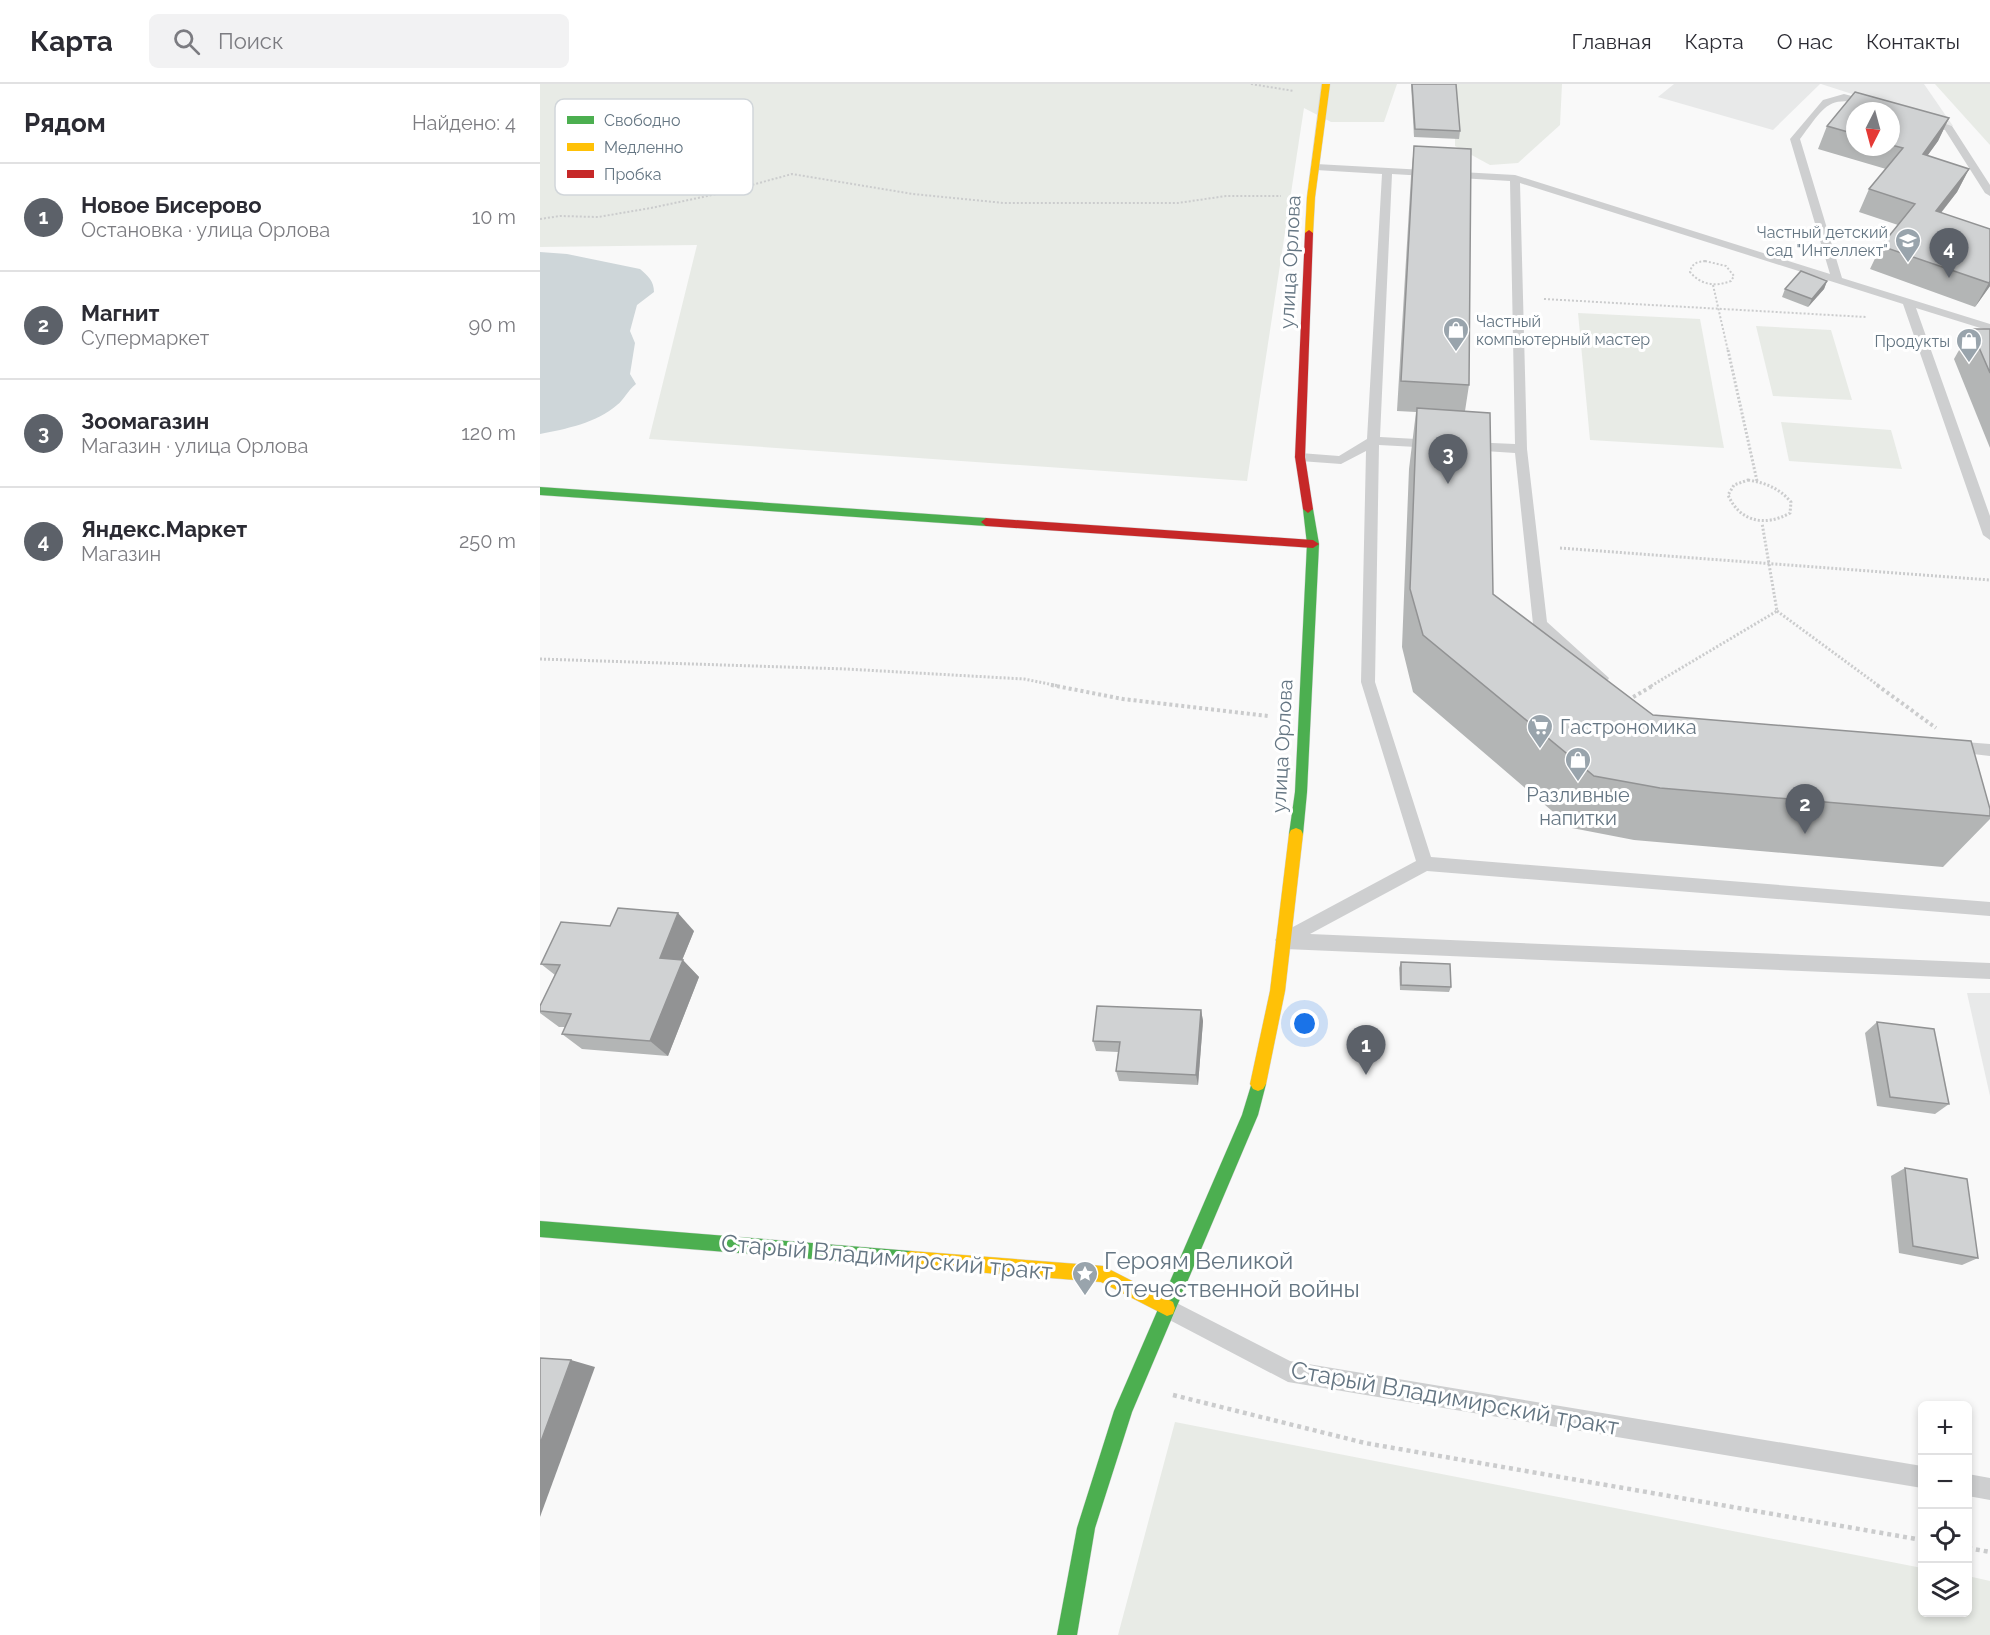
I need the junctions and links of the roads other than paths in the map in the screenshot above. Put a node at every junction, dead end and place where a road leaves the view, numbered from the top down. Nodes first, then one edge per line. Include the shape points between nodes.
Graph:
1 (1325, 90) edge
2 (1870, 102) edge
3 (1909, 115) edge
4 (1316, 167) junction
5 (1387, 171) junction
6 (1515, 178) junction
7 (1990, 193) edge
8 (1837, 280) junction
9 (1908, 302) junction
10 (1990, 328) edge
11 (1374, 441) junction
12 (1521, 449) junction
13 (1300, 457) junction
14 (540, 491) edge
15 (1990, 535) edge
16 (1313, 544) junction
17 (1627, 700) edge
18 (1940, 746) edge
19 (1990, 750) edge
20 (1425, 864) junction
21 (1990, 909) edge
22 (1284, 940) junction
23 (1990, 971) edge
24 (540, 1229) edge
25 (1167, 1308) junction
26 (1918, 1476) edge
27 (1972, 1486) edge
28 (1990, 1489) edge
29 (1067, 1635) edge

1 - 4 street, улица Орлова
2 - 8 lane via 1847,95 1834,97 1824,102 1795,138
3 - 7 lane via 1949,128
4 - 5 lane
4 - 13 street, улица Орлова via 1311,197
5 - 6 lane
5 - 11 lane
6 - 8 lane
6 - 12 lane
8 - 9 lane
9 - 10 lane
9 - 15 lane
11 - 12 lane
11 - 13 lane via 1341,460
11 - 20 lane via 1368,682
12 - 17 lane via 1540,624
13 - 16 street, улица Орлова
14 - 16 street
16 - 22 street, улица Орлова via 1301,792
18 - 19 lane
20 - 21 lane
20 - 22 lane
22 - 23 lane
22 - 25 street, улица Орлова via 1266,1056 1250,1115
24 - 25 street, Старый Владимирский тракт via 1103,1274
25 - 26 lane, Старый Владимирский тракт via 1287,1371
25 - 29 street, улица Орлова via 1123,1411 1086,1528
27 - 28 lane

